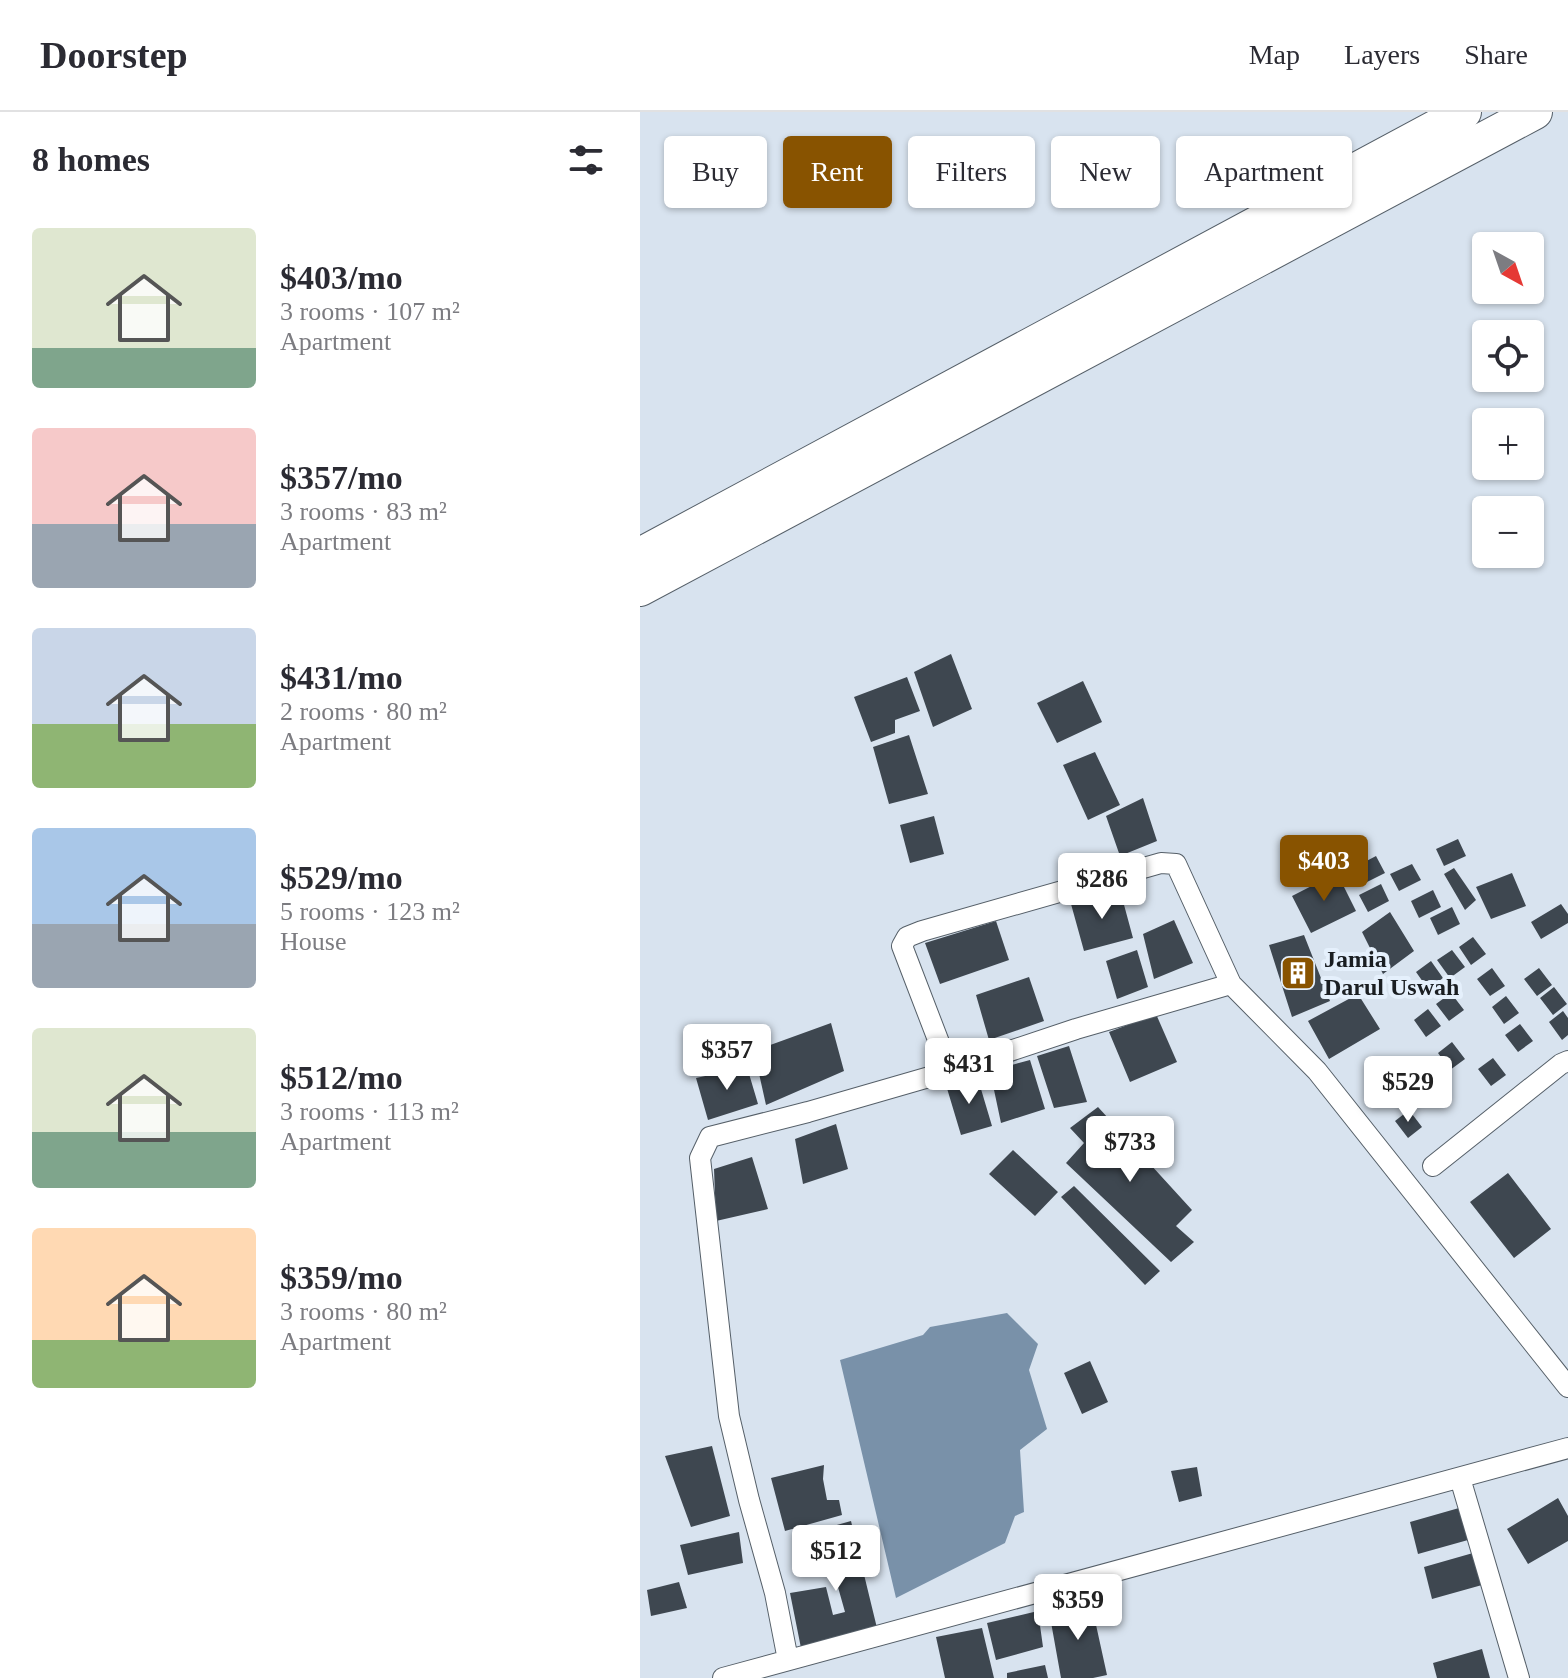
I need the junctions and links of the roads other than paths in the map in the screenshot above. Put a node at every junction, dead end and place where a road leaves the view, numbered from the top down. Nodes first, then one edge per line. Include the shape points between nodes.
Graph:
1 (1464, 112) edge
2 (1535, 112) edge
3 (640, 555) edge
4 (640, 589) edge
5 (1231, 984) junction
6 (1568, 1061) edge
7 (950, 1071) junction
8 (1433, 1166) dead end
9 (1568, 1387) edge
10 (1568, 1448) edge
11 (1460, 1478) junction
12 (788, 1660) junction
13 (723, 1678) edge
14 (1519, 1678) edge

1 - 3 main road
2 - 4 main road
5 - 7 street
5 - 7 street via 1176,864 1161,863 922,931 907,937 902,946
5 - 9 street via 1317,1071
6 - 8 street
7 - 12 street via 710,1137 700,1158 729,1416
10 - 11 street
11 - 12 street
11 - 14 street
12 - 13 street

